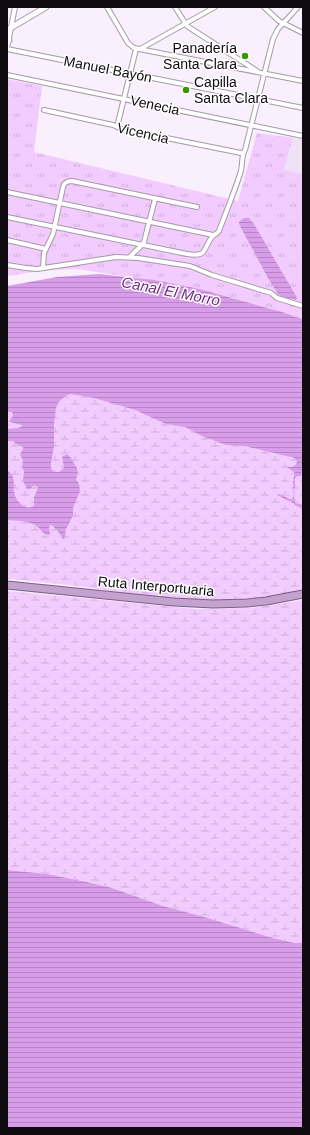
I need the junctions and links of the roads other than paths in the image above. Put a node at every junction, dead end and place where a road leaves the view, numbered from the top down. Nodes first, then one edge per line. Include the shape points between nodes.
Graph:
1 (15, 7) edge
2 (46, 7) edge
3 (107, 7) edge
4 (176, 7) edge
5 (215, 7) edge
6 (264, 7) edge
7 (298, 7) edge
8 (283, 23) junction
9 (186, 24) junction
10 (9, 28) edge
11 (303, 33) edge
12 (8, 39) edge
13 (7, 49) edge
14 (138, 49) junction
15 (130, 73) junction
16 (262, 73) junction
17 (7, 75) edge
18 (303, 82) edge
19 (124, 98) junction
20 (258, 99) junction
21 (303, 108) edge
22 (44, 110) dead end
23 (251, 124) junction
24 (117, 127) junction
25 (303, 136) edge
26 (243, 153) junction
27 (7, 192) edge
28 (156, 199) junction
29 (60, 203) junction
30 (197, 207) dead end
31 (7, 217) edge
32 (150, 222) junction
33 (55, 226) junction
34 (212, 235) junction
35 (7, 240) edge
36 (143, 245) junction
37 (46, 249) junction
38 (130, 257) junction
39 (7, 265) edge
40 (44, 268) junction
41 (303, 306) edge
42 (7, 585) edge
43 (303, 594) edge

1 - 10 street
2 - 10 street
3 - 14 street via 128,43
4 - 9 street
5 - 9 street
6 - 8 street
7 - 8 street
8 - 11 street
8 - 16 street via 273,39
9 - 14 street
9 - 16 street
10 - 12 street
12 - 13 street
13 - 15 street, Manuel Bayón
14 - 15 street
14 - 16 street
15 - 19 street
15 - 20 street, Manuel Bayón
16 - 18 street
16 - 20 street
17 - 19 street, Venecia
19 - 23 street, Venecia
19 - 24 street
20 - 21 street, Manuel Bayón
20 - 23 street
22 - 24 street, Vicencia
23 - 25 street, Venecia
23 - 26 street
24 - 26 street, Vicencia
26 - 34 street via 239,178 219,231
27 - 29 street
28 - 29 street via 70,181 64,185
28 - 30 street
28 - 32 street
29 - 32 street
29 - 33 street
31 - 33 street
32 - 34 street
32 - 36 street
33 - 36 street
33 - 37 street
34 - 36 street via 204,251 199,254
35 - 37 street
36 - 38 street
37 - 40 street
38 - 40 street
38 - 41 street via 190,266 212,276 271,293 277,298
39 - 40 street
42 - 43 highway, Ruta Interportuaria via 213,604 253,603

